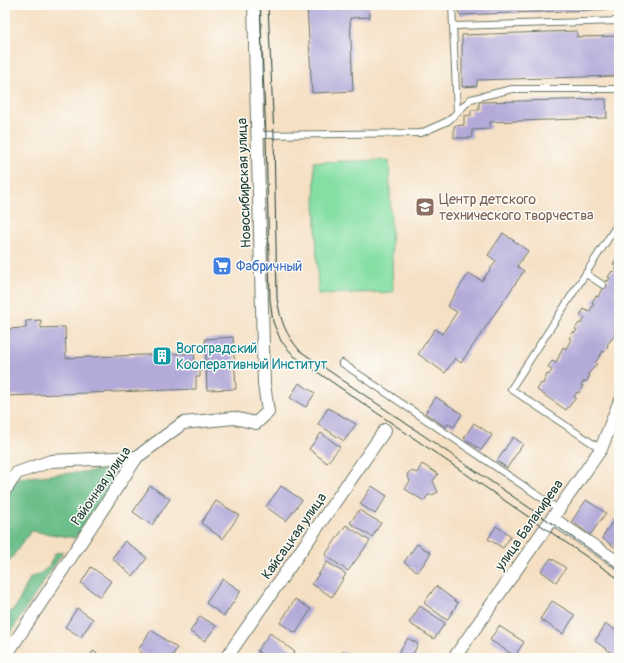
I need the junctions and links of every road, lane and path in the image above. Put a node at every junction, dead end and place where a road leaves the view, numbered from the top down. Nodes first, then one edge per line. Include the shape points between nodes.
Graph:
1 (254, 5) edge
2 (452, 5) edge
3 (619, 21) edge
4 (453, 26) junction
5 (619, 89) edge
6 (457, 112) junction
7 (257, 135) junction
8 (619, 222) edge
9 (586, 274) junction
10 (603, 285) dead end
11 (342, 363) dead end
12 (264, 384) joint
13 (619, 403) edge
14 (385, 430) dead end
15 (601, 449) junction
16 (137, 457) junction
17 (5, 490) edge
18 (555, 514) junction
19 (619, 563) edge
20 (5, 658) edge
21 (226, 658) edge
22 (454, 658) edge

1 - 7 street, Новосибирская улица
2 - 4 lane
3 - 4 lane
4 - 6 lane
5 - 6 lane via 512,89 471,99
6 - 7 lane via 448,121 421,134
7 - 12 street, Новосибирская улица
8 - 9 lane
9 - 10 lane
9 - 15 lane via 511,389
11 - 18 lane
12 - 16 street, Районная улица via 268,412 256,423 234,418 183,423
13 - 15 street, улица Балакирева
14 - 21 street, Кайсацкая улица
15 - 18 street, улица Балакирева
16 - 17 street via 51,462 17,473
16 - 20 street, Районная улица
18 - 19 street
18 - 22 street, улица Балакирева

